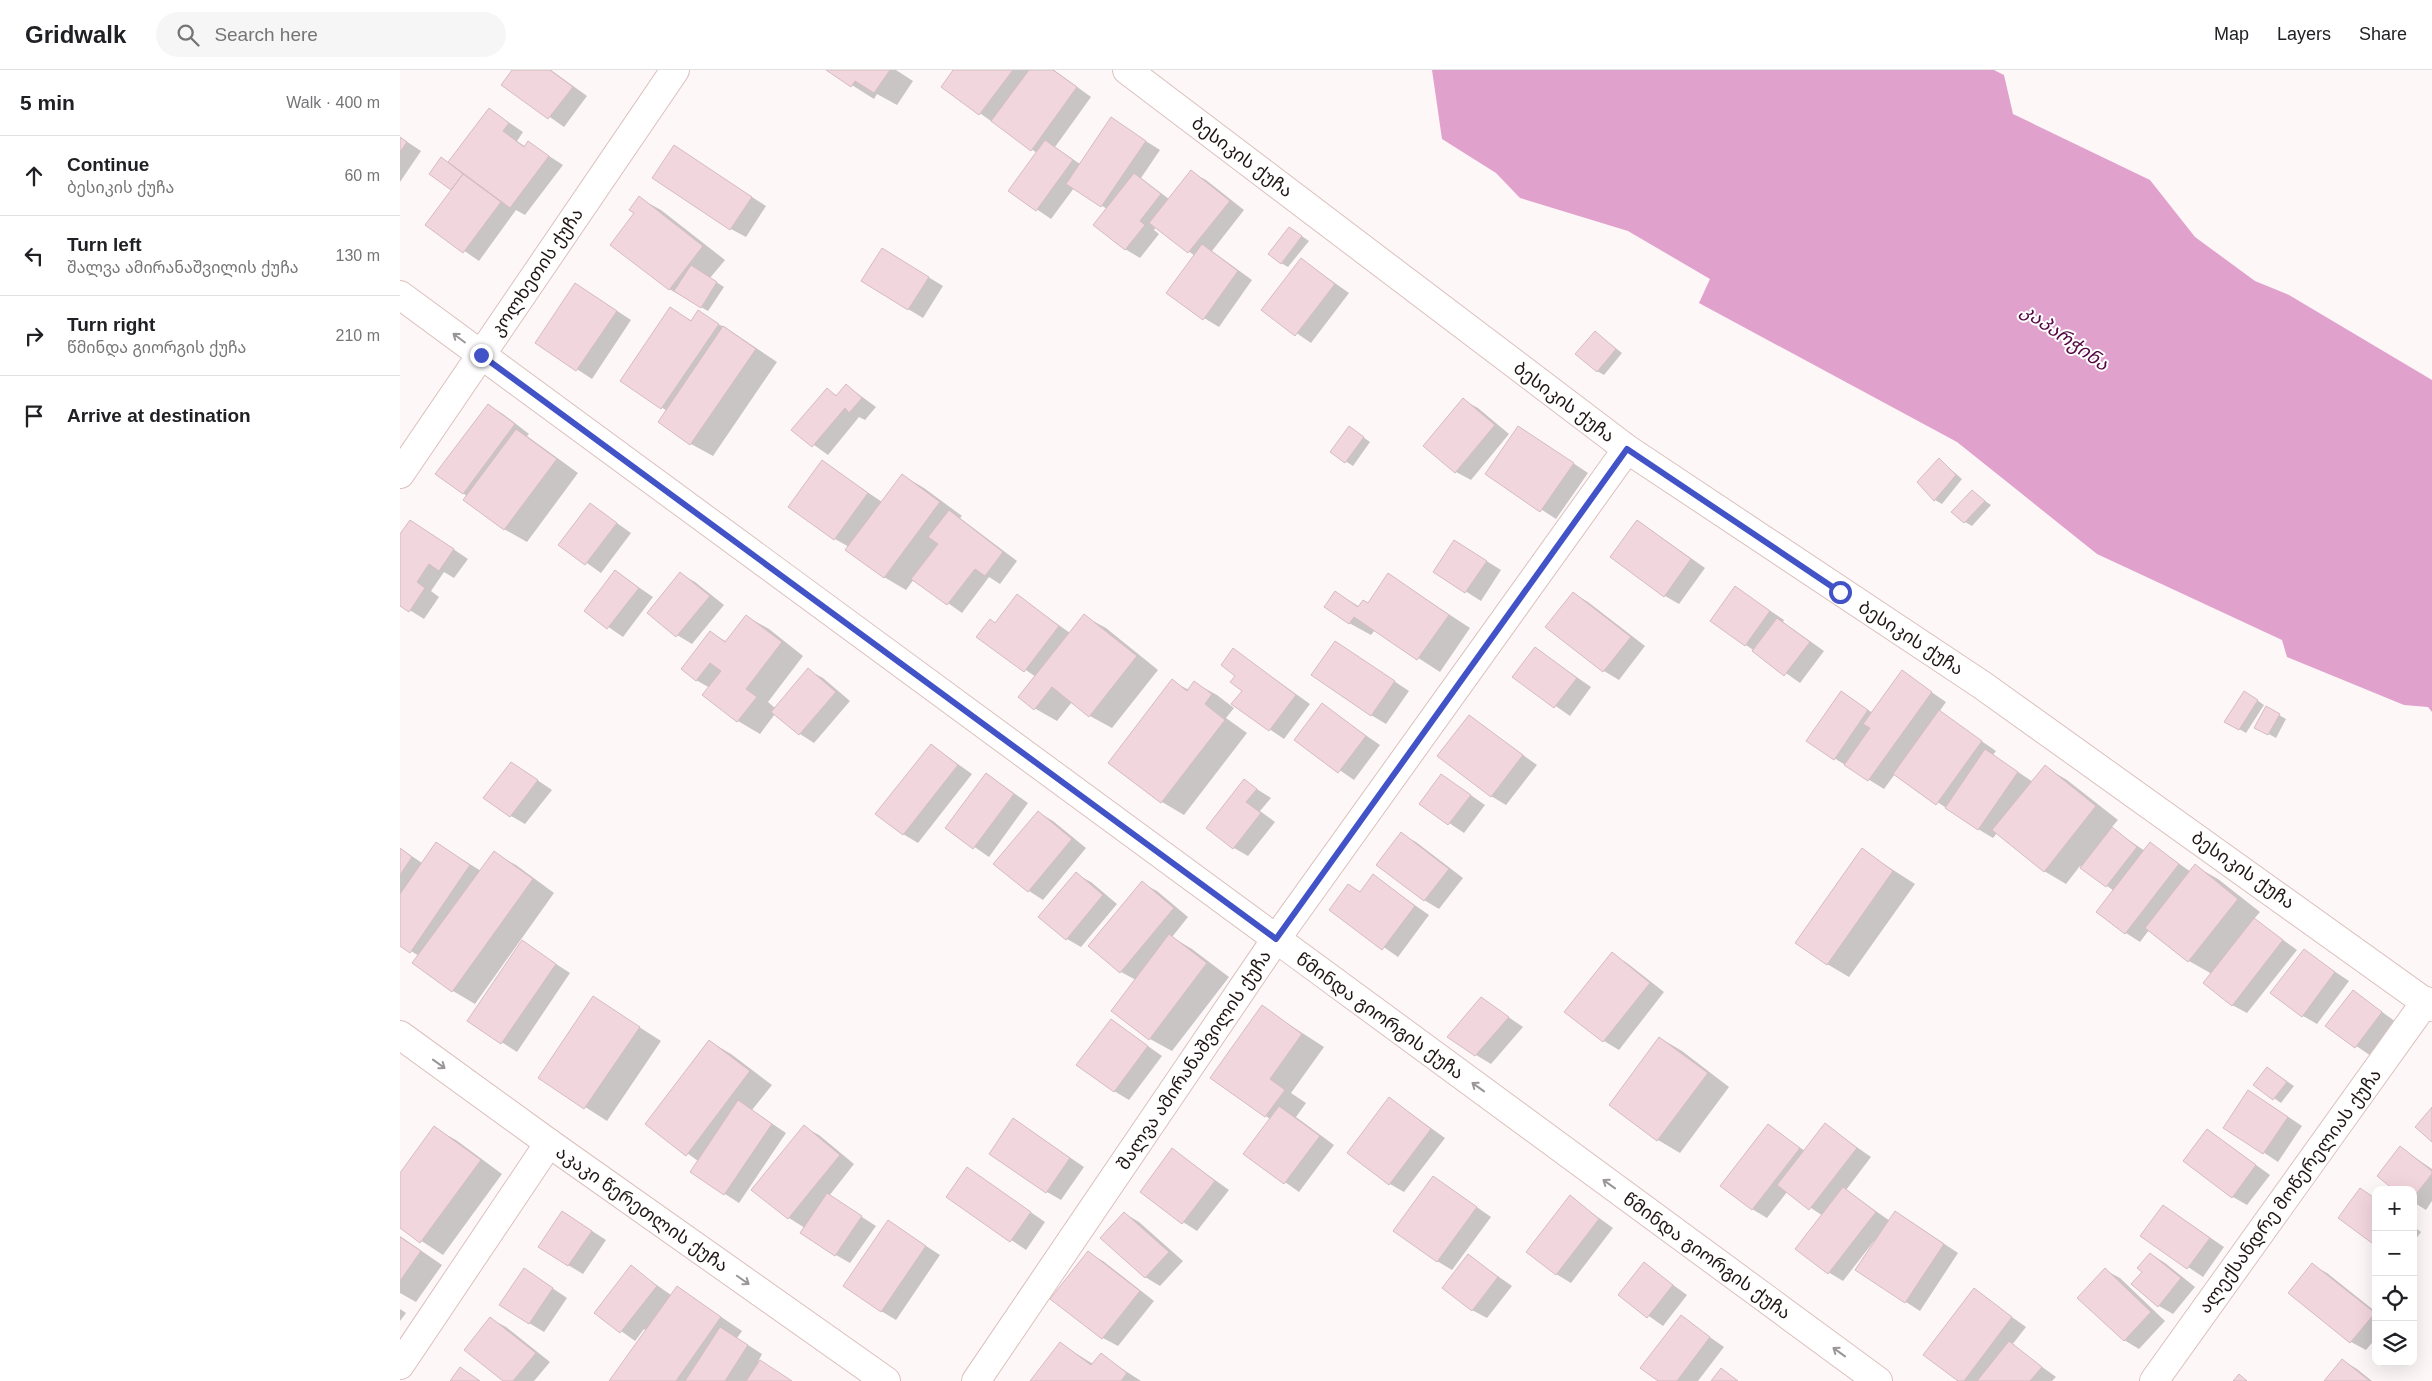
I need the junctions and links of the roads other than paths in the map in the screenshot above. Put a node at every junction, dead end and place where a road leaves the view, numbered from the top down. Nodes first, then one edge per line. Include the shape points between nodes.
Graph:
1 (675, 70) edge
2 (1127, 70) edge
3 (400, 295) edge
4 (481, 355) junction
5 (1627, 449) junction
6 (400, 474) edge
7 (1276, 939) junction
8 (2429, 1004) edge
9 (400, 1035) edge
10 (549, 1143) junction
11 (400, 1365) edge
12 (886, 1381) edge
13 (976, 1381) edge
14 (1878, 1381) edge
15 (2154, 1381) edge

1 - 4 street, კოლხეთის ქუჩა
2 - 5 street, ბესიკის ქუჩა
4 -> 3 street, წმინდა გიორგის ქუჩა
4 - 6 street, კოლხეთის ქუჩა
4 - 7 street, წმინდა გიორგის ქუჩა
5 - 7 street, შალვა ამირანაშვილის ქუჩა
5 - 8 street, ბესიკის ქუჩა via 1982,684
7 - 13 street, შალვა ამირანაშვილის ქუჩა
14 -> 7 street, წმინდა გიორგის ქუჩა
8 - 15 street, ალექსანდრე მოწერელიას ქუჩა
9 -> 10 street, აკაკი წერეთლის ქუჩა
10 - 11 street
10 -> 12 street, აკაკი წერეთლის ქუჩა

